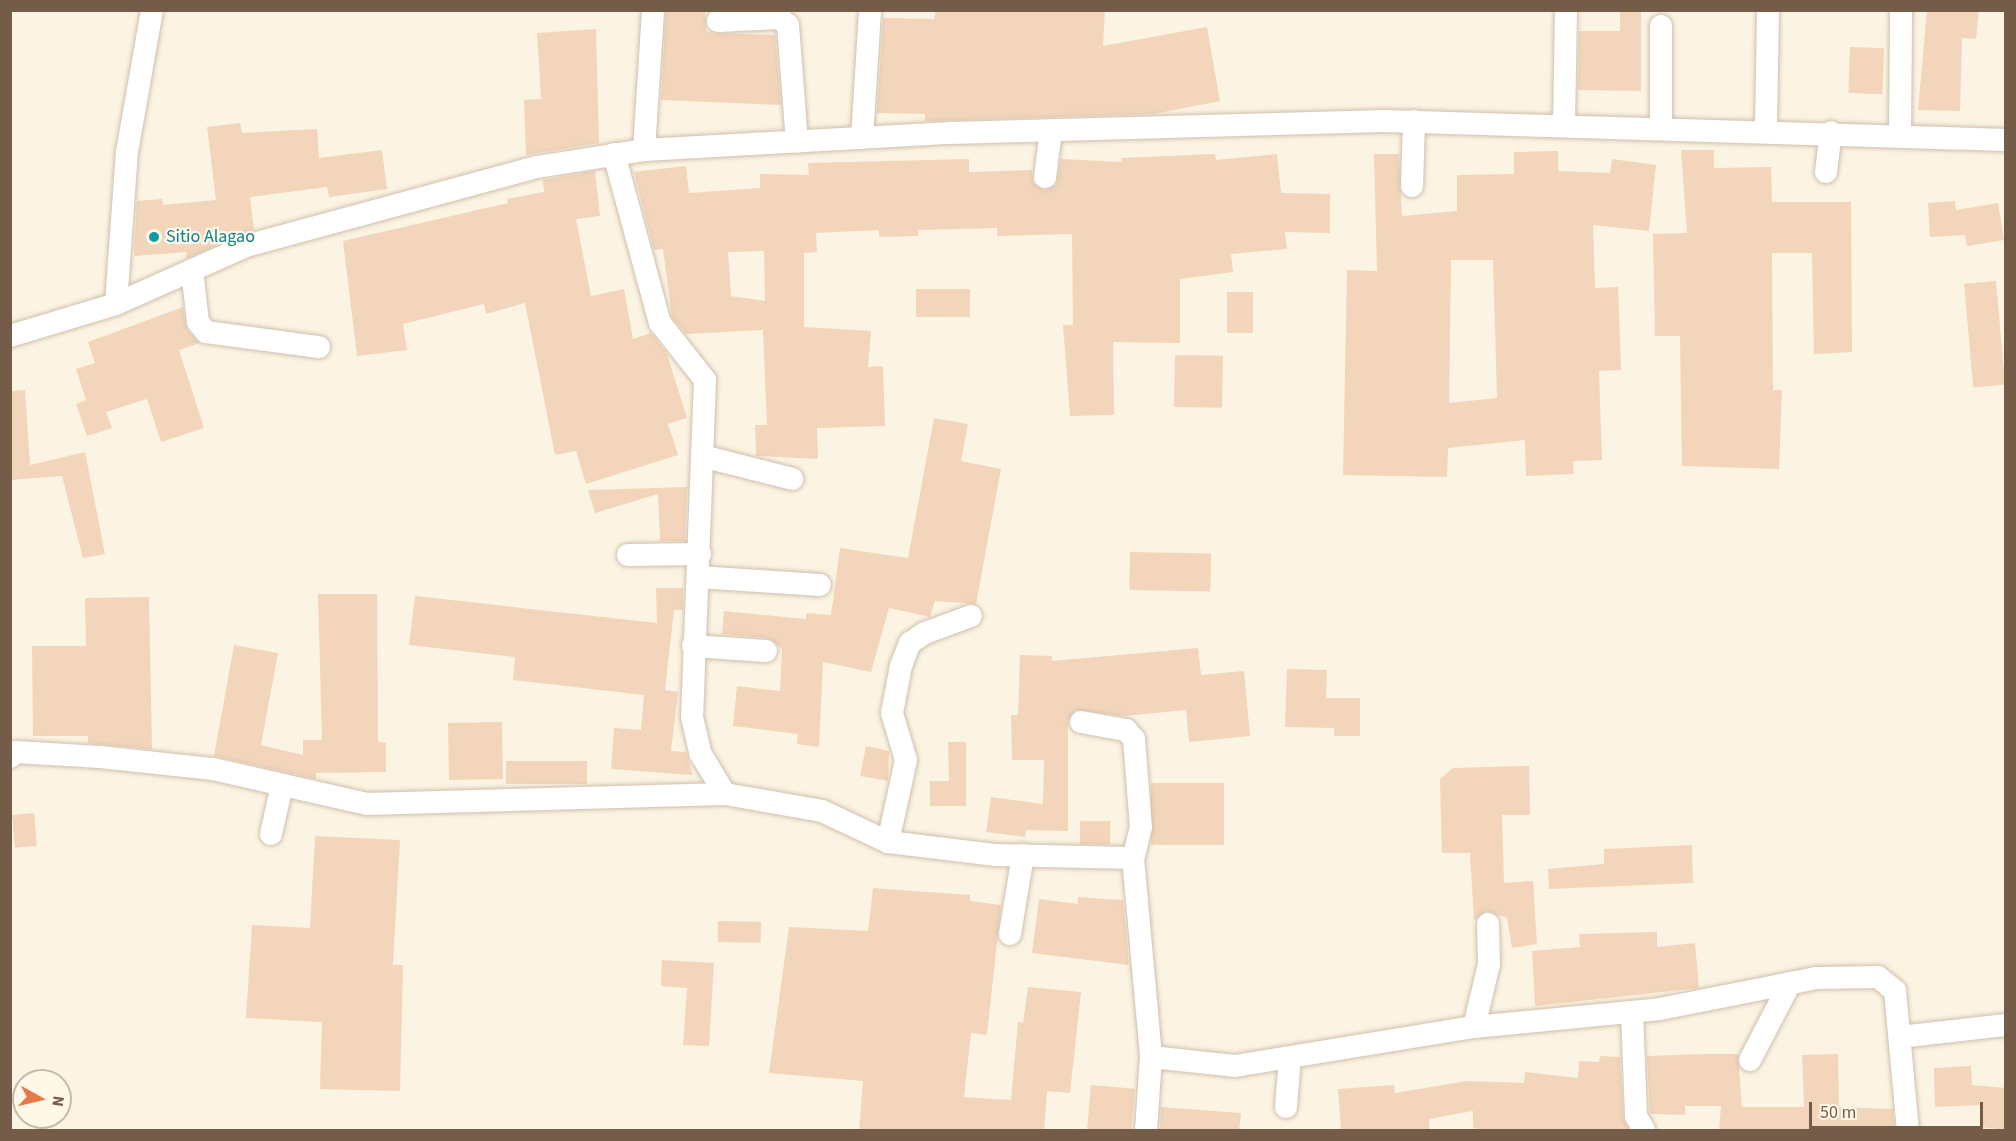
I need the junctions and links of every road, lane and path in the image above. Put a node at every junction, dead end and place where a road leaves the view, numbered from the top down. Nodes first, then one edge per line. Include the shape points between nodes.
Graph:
1 (152, 10) edge
2 (653, 10) edge
3 (870, 10) edge
4 (1566, 10) edge
5 (1768, 10) edge
6 (1901, 10) edge
7 (718, 21) dead end
8 (1660, 26) dead end
9 (1414, 121) junction
10 (1564, 125) junction
11 (1661, 127) junction
12 (1766, 128) junction
13 (1052, 131) junction
14 (1831, 132) junction
15 (1900, 135) junction
16 (862, 138) junction
17 (2006, 140) edge
18 (797, 142) junction
19 (644, 150) junction
20 (614, 154) junction
21 (1826, 172) dead end
22 (1046, 177) dead end
23 (1412, 186) dead end
24 (192, 270) junction
25 (116, 304) junction
26 (10, 336) edge
27 (319, 347) dead end
28 (706, 457) junction
29 (792, 479) dead end
30 (700, 554) junction
31 (628, 555) dead end
32 (698, 577) junction
33 (820, 585) dead end
34 (971, 616) dead end
35 (693, 646) junction
36 (766, 651) dead end
37 (1081, 722) dead end
38 (10, 757) edge
39 (282, 785) junction
40 (725, 794) junction
41 (271, 834) dead end
42 (888, 842) junction
43 (1023, 855) junction
44 (1133, 858) junction
45 (1488, 924) dead end
46 (1010, 934) dead end
47 (1790, 983) junction
48 (1632, 1012) junction
49 (2006, 1025) edge
50 (1474, 1027) junction
51 (1900, 1037) junction
52 (1151, 1057) junction
53 (1290, 1057) junction
54 (1750, 1060) dead end
55 (1286, 1107) dead end
56 (1146, 1131) edge
57 (1644, 1131) edge
58 (1908, 1131) edge

1 - 25 street via 127,152
2 - 19 street
3 - 16 street
4 - 10 street
5 - 12 street
6 - 15 street
7 - 18 street via 778,18 788,25
8 - 11 street
9 - 10 street
9 - 13 street
9 - 23 street
10 - 11 street
11 - 12 street
12 - 14 street
13 - 16 street
13 - 22 street
14 - 15 street
14 - 21 street
15 - 17 street
16 - 18 street
18 - 19 street
19 - 20 street
20 - 24 street via 537,167 246,246
20 - 28 street via 660,323 705,380
24 - 25 street
24 - 27 street via 198,322 206,332
25 - 26 street
28 - 29 street
28 - 30 street
30 - 31 street
30 - 32 street
32 - 33 street
32 - 35 street
34 - 42 street via 925,633 910,643 901,666 892,713 906,760
35 - 36 street
35 - 40 street via 694,726 700,753
37 - 44 street via 1126,730 1134,739 1141,827
38 - 39 street via 16,752 100,756 213,769
39 - 40 street via 388,805
39 - 41 street
40 - 42 street via 822,811
42 - 43 street
43 - 44 street
43 - 46 street
44 - 52 street
45 - 50 street via 1488,972
47 - 48 street
47 - 51 street via 1826,978 1888,982 1895,991
47 - 54 street
48 - 50 street
48 - 57 street via 1636,1116
49 - 51 street
50 - 53 street
51 - 58 street
52 - 53 street via 1235,1066
52 - 56 street
53 - 55 street

